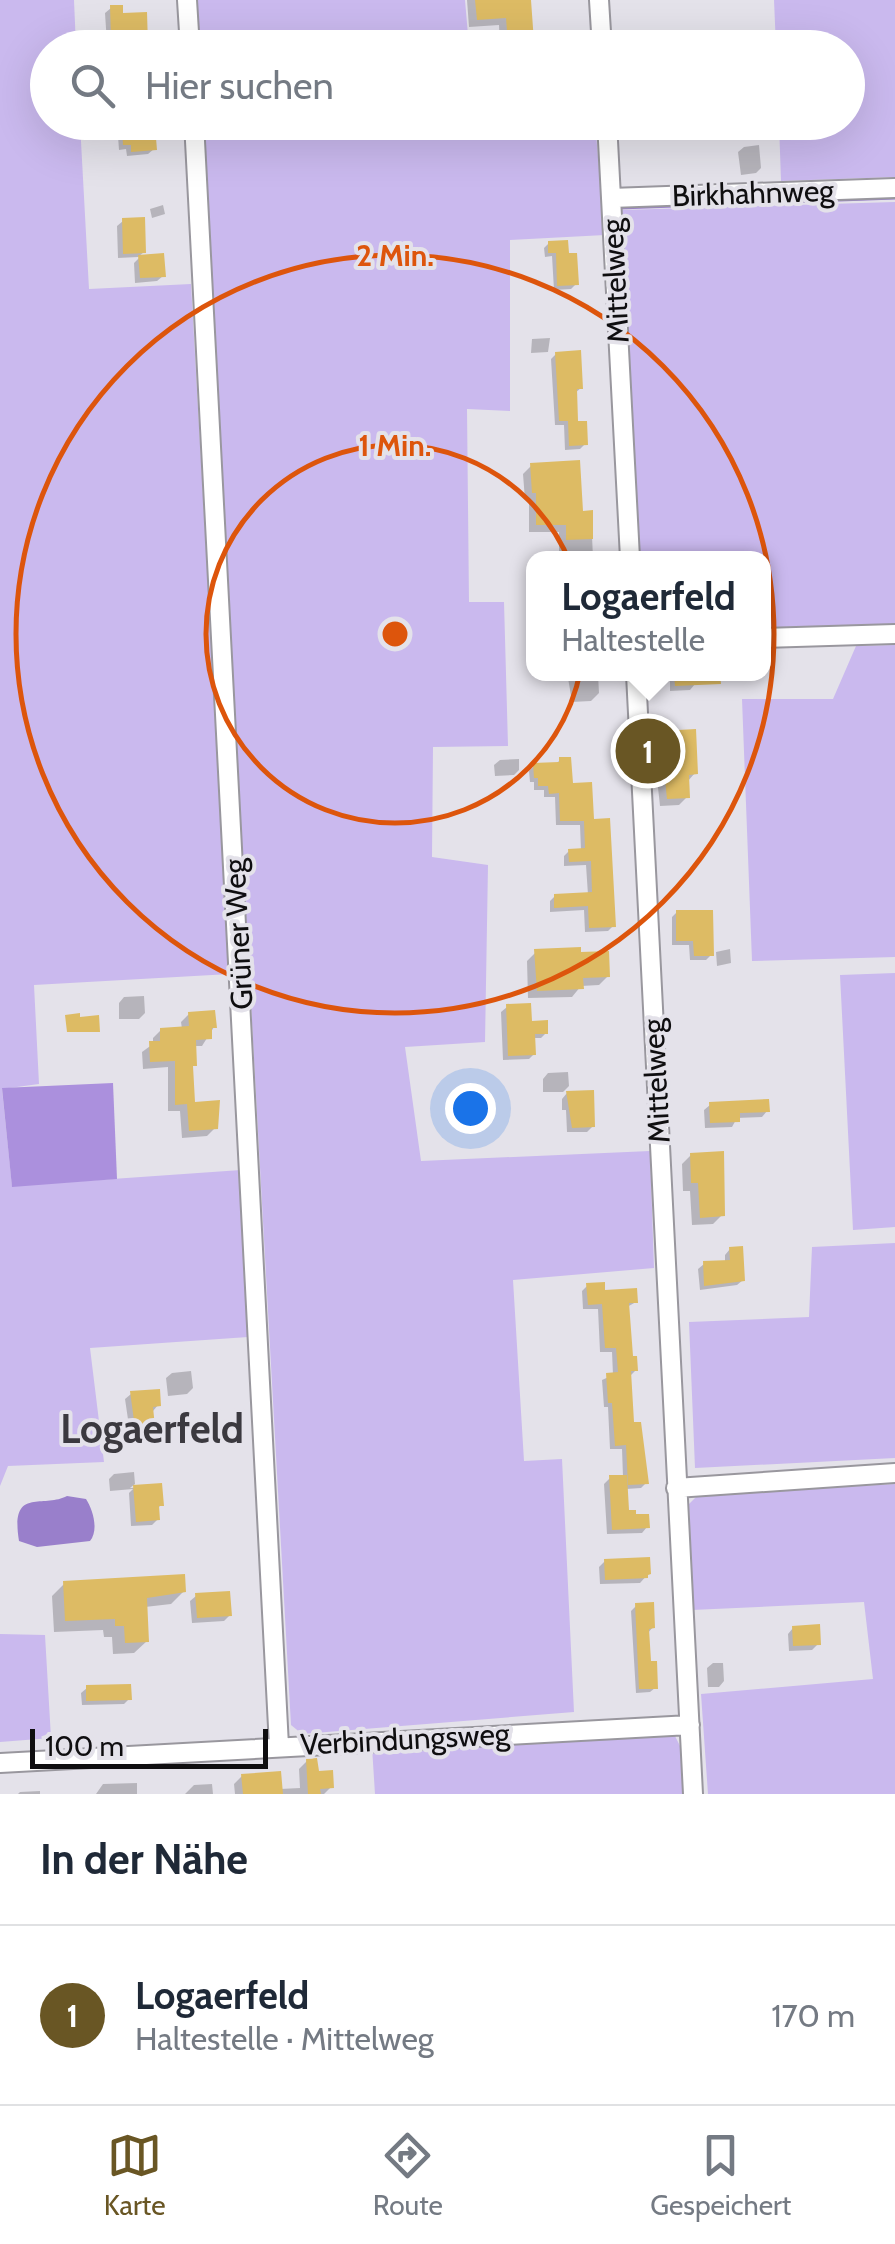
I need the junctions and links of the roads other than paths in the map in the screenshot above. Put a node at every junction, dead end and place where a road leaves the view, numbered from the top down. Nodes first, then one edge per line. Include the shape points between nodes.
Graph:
1 (187, 0) edge
2 (599, 0) edge
3 (189, 30) edge
4 (601, 30) edge
5 (195, 140) edge
6 (607, 140) edge
7 (895, 188) edge
8 (611, 198) junction
9 (630, 551) edge
10 (895, 634) edge
11 (771, 638) edge
12 (636, 681) edge
13 (895, 1473) edge
14 (676, 1488) junction
15 (690, 1725) junction
16 (279, 1746) junction
17 (0, 1763) edge
18 (693, 1794) edge

1 - 3 street
2 - 4 street
5 - 16 street, Grüner Weg
6 - 8 street, Mittelweg
7 - 8 street, Birkhahnweg
8 - 9 street, Mittelweg
10 - 11 street
12 - 14 street, Mittelweg
13 - 14 street
14 - 15 street, Mittelweg
15 - 16 street, Verbindungsweg
15 - 18 street, Mittelweg
16 - 17 street, Verbindungsweg

